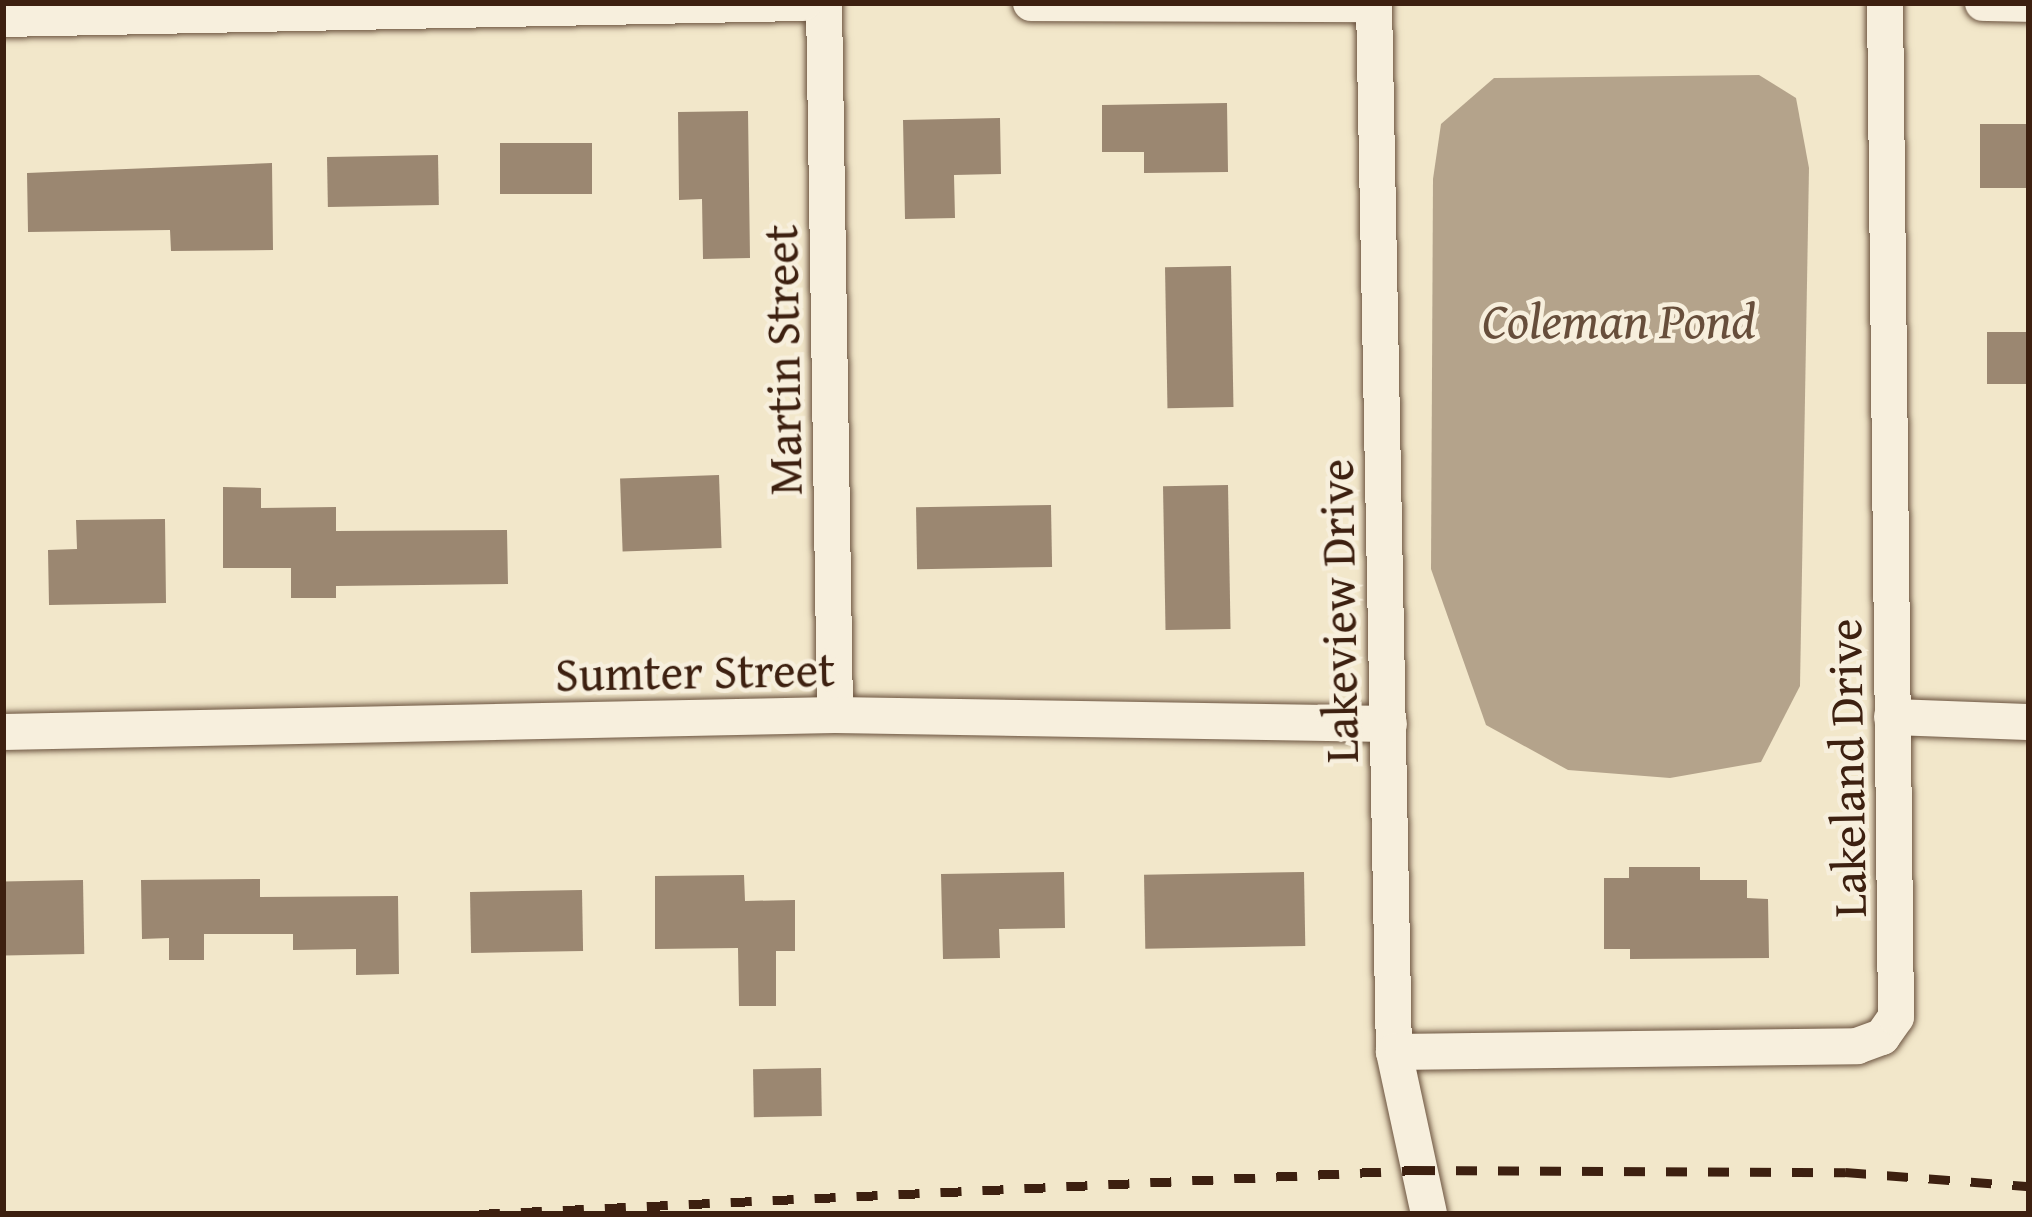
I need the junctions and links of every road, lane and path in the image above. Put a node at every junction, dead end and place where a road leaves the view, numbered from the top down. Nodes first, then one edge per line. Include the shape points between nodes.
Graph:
1 (803, 3) edge
2 (824, 3) edge
3 (1031, 3) edge
4 (1373, 3) edge
5 (1885, 3) edge
6 (1983, 3) edge
7 (2029, 4) edge
8 (3, 19) edge
9 (836, 716) junction
10 (1892, 717) junction
11 (2029, 722) edge
12 (1389, 724) junction
13 (3, 732) edge
14 (1394, 1052) junction
15 (1429, 1214) edge

1 - 8 street
2 - 9 street, Martin Street
3 - 4 street
4 - 12 street, Lakeview Drive
5 - 10 street, Lakeland Drive
6 - 7 street
9 - 12 street, Sumter Street
9 - 13 street, Sumter Street
10 - 11 street
10 - 14 street, Lakeland Drive via 1899,1005 1882,1037 1857,1046
12 - 14 street, Lakeview Drive
14 - 15 street, Lakeview Drive

